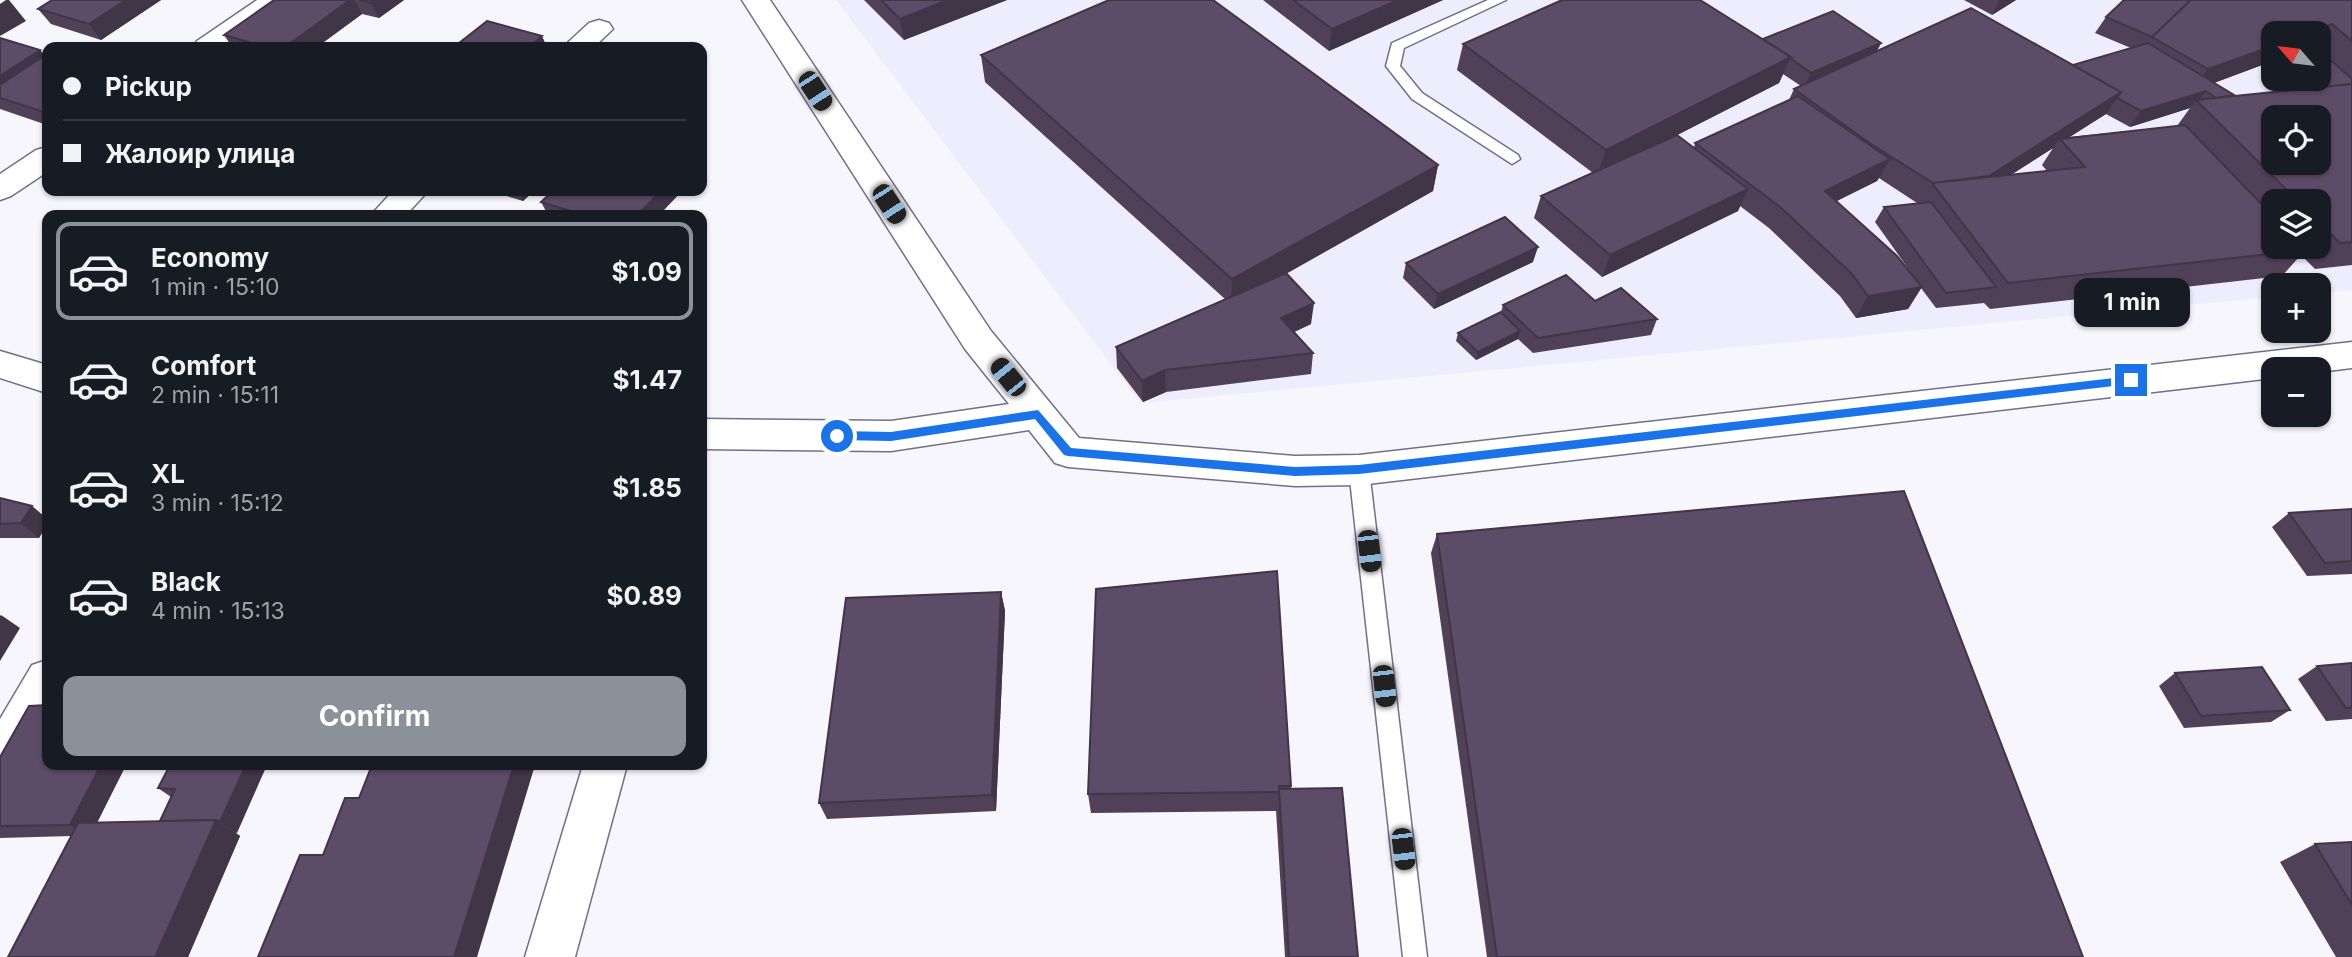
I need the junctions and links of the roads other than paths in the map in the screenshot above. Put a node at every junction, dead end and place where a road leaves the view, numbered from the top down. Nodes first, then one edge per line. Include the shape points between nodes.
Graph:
1 (276, 0) edge
2 (756, 0) edge
3 (1499, 0) edge
4 (599, 29) dead end
5 (214, 42) edge
6 (583, 42) edge
7 (1512, 159) dead end
8 (42, 160) edge
9 (0, 189) edge
10 (407, 196) edge
11 (392, 210) edge
12 (2352, 355) edge
13 (0, 364) edge
14 (42, 377) edge
15 (1038, 414) junction
16 (707, 434) edge
17 (1359, 470) junction
18 (42, 688) edge
19 (0, 760) edge
20 (604, 770) edge
21 (550, 957) edge
22 (1415, 957) edge

1 - 5 street
2 - 15 street via 978,340
3 - 7 lane via 1397,46 1393,66 1417,96
4 - 6 street
8 - 9 street
10 - 11 street
12 - 17 street
13 - 14 street
15 - 16 street via 891,436
15 - 17 street via 1068,452 1295,471
17 - 22 lane
18 - 19 street
20 - 21 street

